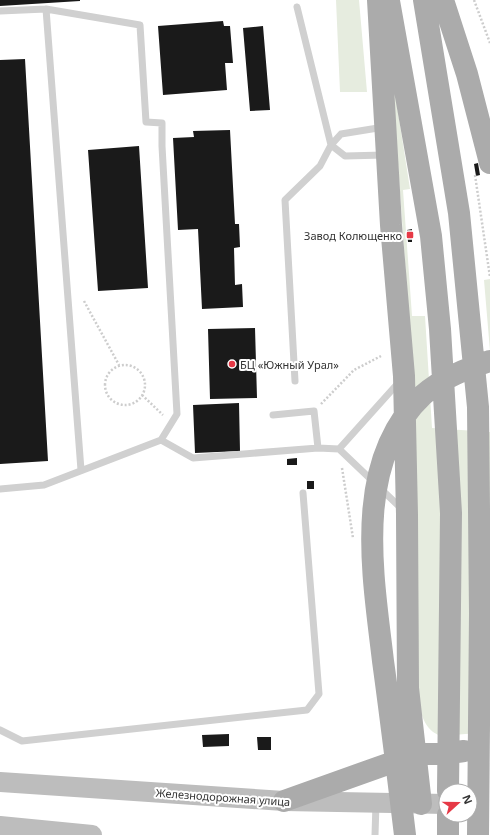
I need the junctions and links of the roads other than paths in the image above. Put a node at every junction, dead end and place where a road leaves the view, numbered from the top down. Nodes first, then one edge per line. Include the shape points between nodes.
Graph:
1 (378, 0) edge
2 (389, 0) edge
3 (424, 0) edge
4 (443, 0) edge
5 (297, 7) dead end
6 (46, 9) junction
7 (0, 11) edge
8 (384, 127) junction
9 (331, 145) junction
10 (386, 155) junction
11 (482, 166) edge
12 (490, 361) edge
13 (404, 376) junction
14 (295, 381) dead end
15 (273, 415) dead end
16 (161, 440) junction
17 (318, 448) junction
18 (339, 448) junction
19 (81, 470) junction
20 (0, 489) edge
21 (303, 494) dead end
22 (407, 514) junction
23 (0, 730) edge
24 (490, 745) edge
25 (416, 754) junction
26 (0, 782) edge
27 (448, 783) edge
28 (284, 801) junction
29 (376, 803) junction
30 (421, 804) junction
31 (438, 804) edge
32 (478, 805) edge
33 (490, 805) edge
34 (448, 823) edge
35 (0, 826) edge
36 (92, 835) edge
37 (375, 835) edge
38 (405, 835) edge
39 (448, 835) edge
40 (478, 835) edge

1 - 8 main road
2 - 27 main road via 431,236 448,439 451,513
3 - 40 main road via 459,213 478,406
4 - 11 main road via 468,74
5 - 9 lane
6 - 7 lane
6 - 16 lane via 140,25 146,122 162,123 177,414
6 - 19 lane
8 - 9 lane via 341,134
8 - 10 main road
9 - 10 lane via 345,156
9 - 14 lane via 320,166 285,200
10 - 13 main road
12 - 38 main road via 458,372 424,395 410,410 386,453 377,486 373,525 374,580
13 - 18 lane
13 - 22 main road
15 - 17 lane via 314,411
16 - 17 lane via 193,458
16 - 19 lane
17 - 18 lane
18 - 22 lane
19 - 20 lane via 44,486
21 - 23 lane via 319,694 307,710 22,741
22 - 25 main road via 408,688
24 - 25 main road via 444,754
25 - 28 main road
25 - 30 main road
26 - 28 main road, Железнодорожная улица
28 - 29 main road, Железнодорожная улица
29 - 30 main road, Железнодорожная улица
29 - 37 lane
30 - 31 main road, Железнодорожная улица
32 - 33 main road
34 - 39 main road
35 - 36 main road

